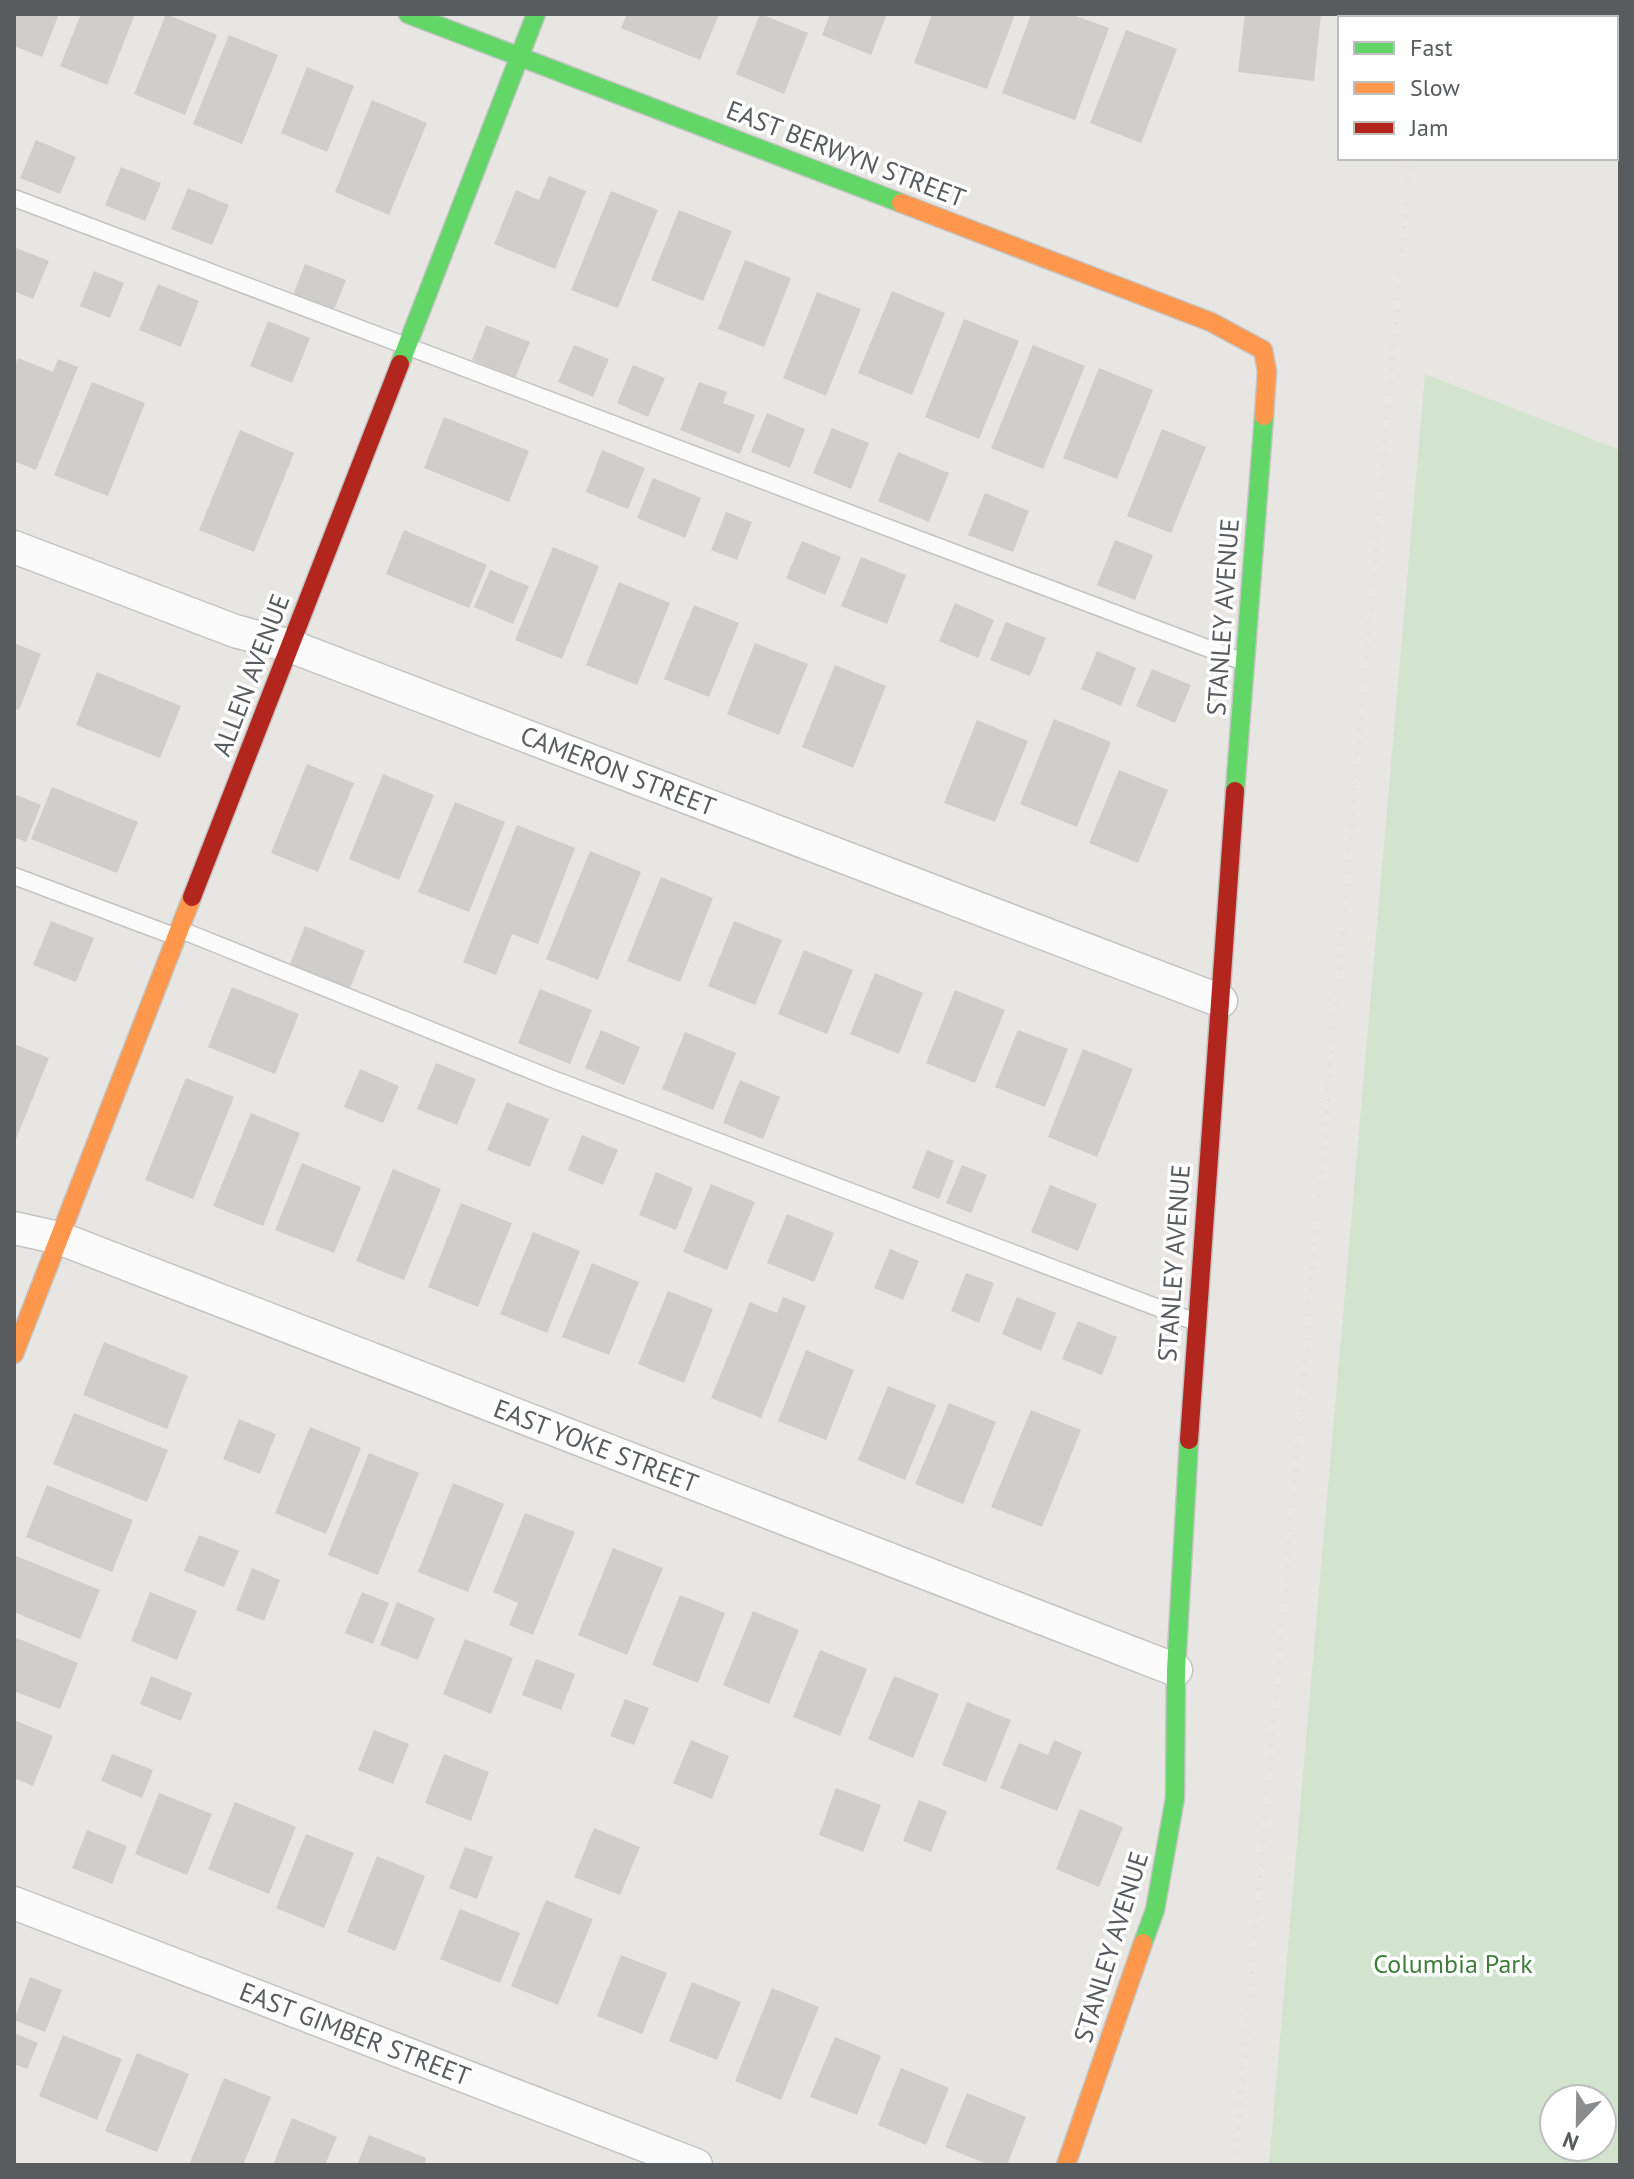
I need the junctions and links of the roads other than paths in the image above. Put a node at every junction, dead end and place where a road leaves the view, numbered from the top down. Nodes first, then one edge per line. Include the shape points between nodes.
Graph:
1 (408, 14) edge
2 (536, 14) edge
3 (520, 57) junction
4 (14, 198) edge
5 (406, 347) junction
6 (1263, 350) joint
7 (14, 547) edge
8 (290, 646) junction
9 (1246, 662) junction
10 (14, 876) edge
11 (178, 933) junction
12 (1221, 1001) junction
13 (14, 1228) edge
14 (59, 1238) junction
15 (1195, 1322) junction
16 (14, 1354) edge
17 (1176, 1670) junction
18 (14, 1903) edge
19 (696, 2165) edge
20 (1066, 2165) edge

1 - 3 street, EAST BERWYN STREET
2 - 3 street, ALLEN AVENUE
3 - 5 street, ALLEN AVENUE
3 - 6 street, EAST BERWYN STREET via 1211,322
4 - 5 lane
5 - 8 street, ALLEN AVENUE
5 - 9 lane
6 - 9 street, STANLEY AVENUE via 1267,371
7 - 8 street, CAMERON STREET via 235,631
8 - 11 street, ALLEN AVENUE
8 - 12 street, CAMERON STREET
9 - 12 street, STANLEY AVENUE
10 - 11 lane
11 - 14 street, ALLEN AVENUE
11 - 15 lane
12 - 15 street, STANLEY AVENUE
13 - 14 street, EAST YOKE STREET
14 - 16 street, ALLEN AVENUE
14 - 17 street, EAST YOKE STREET
15 - 17 street, STANLEY AVENUE
17 - 20 street, STANLEY AVENUE via 1175,1798 1155,1910
18 - 19 street, EAST GIMBER STREET

